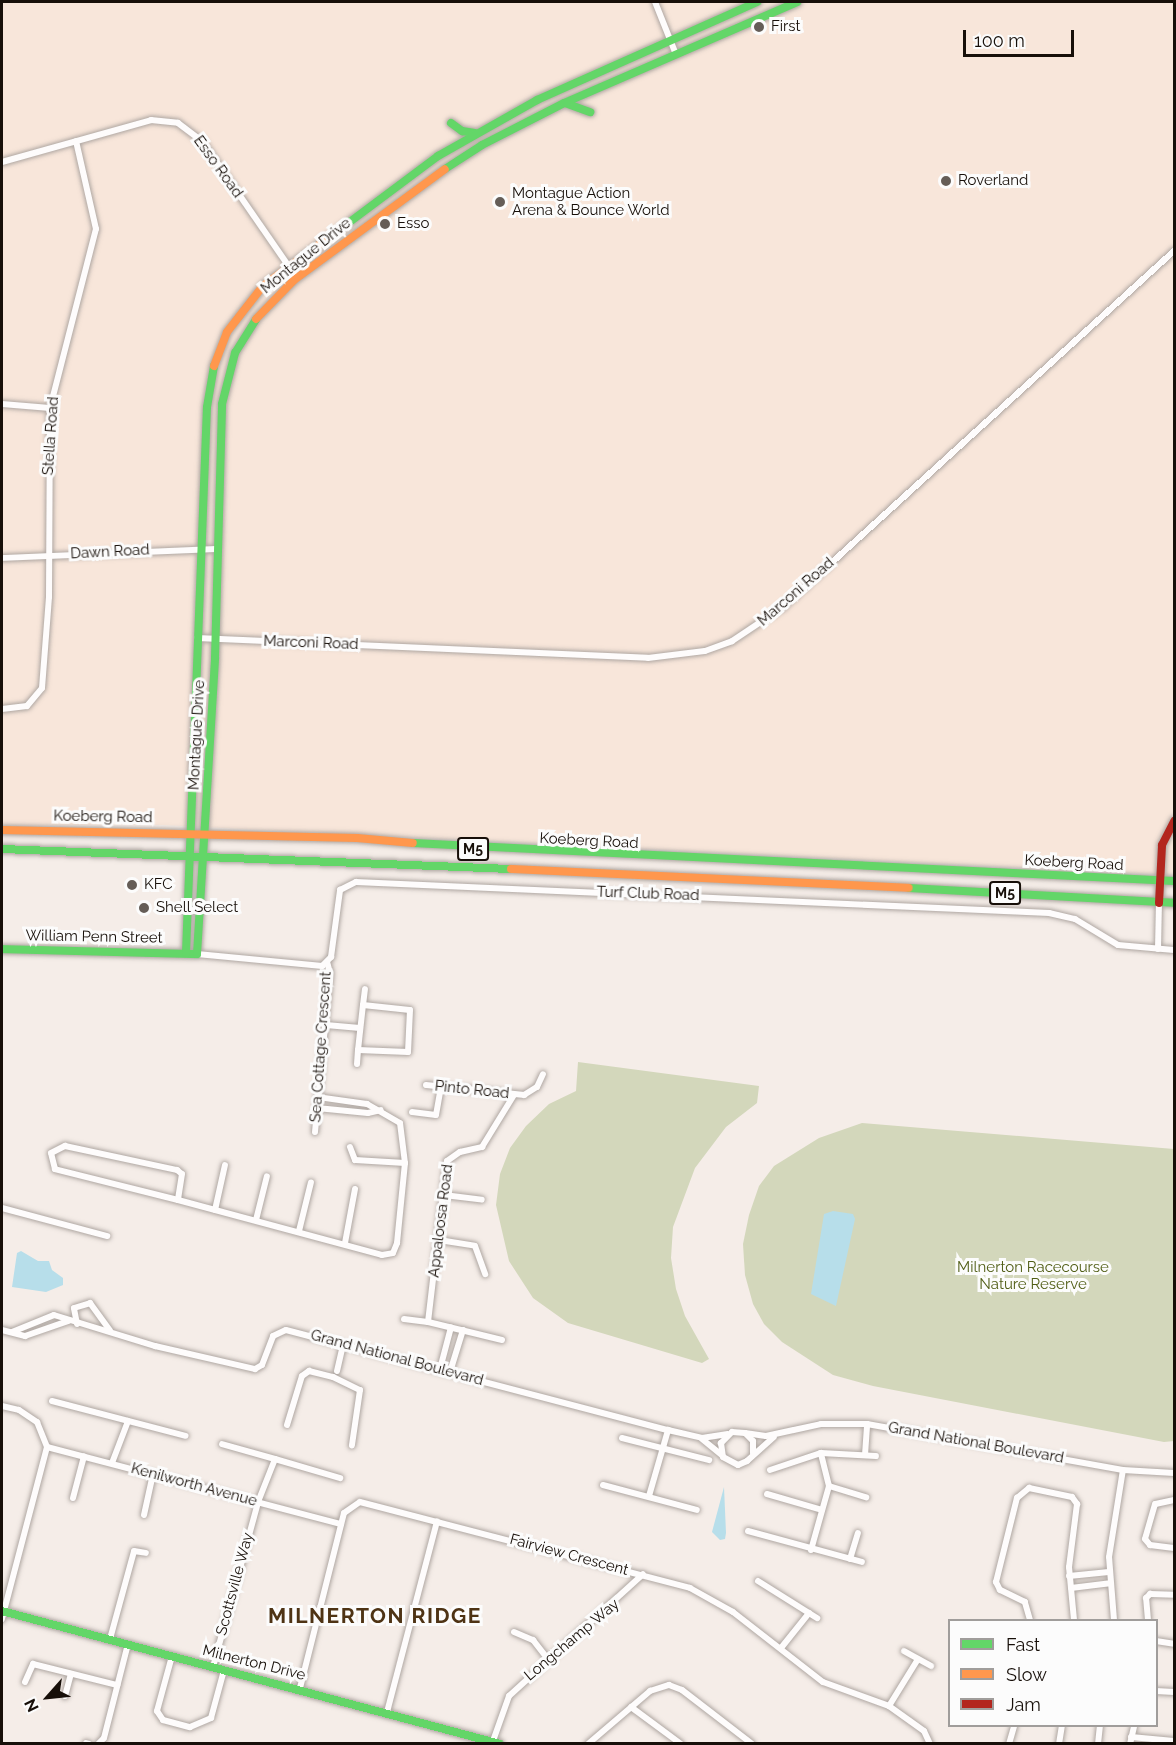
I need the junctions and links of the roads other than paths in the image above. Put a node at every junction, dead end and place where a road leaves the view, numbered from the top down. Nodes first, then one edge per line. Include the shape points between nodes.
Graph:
1 (655, 2) edge
2 (757, 2) edge
3 (797, 2) edge
4 (669, 40) junction
5 (675, 52) junction
6 (564, 103) junction
7 (590, 112) dead end
8 (451, 123) dead end
9 (476, 133) junction
10 (76, 141) junction
11 (2, 162) edge
12 (1174, 251) edge
13 (288, 266) junction
14 (297, 278) junction
15 (2, 404) edge
16 (50, 408) junction
17 (201, 548) junction
18 (219, 549) junction
19 (48, 555) junction
20 (2, 558) edge
21 (197, 638) junction
22 (216, 639) junction
23 (2, 709) edge
24 (1174, 821) edge
25 (2, 830) edge
26 (189, 832) junction
27 (205, 833) junction
28 (2, 849) edge
29 (188, 857) junction
30 (203, 858) junction
31 (1159, 880) junction
32 (1174, 881) edge
33 (1159, 903) junction
34 (1174, 903) edge
35 (2, 949) edge
36 (1158, 949) junction
37 (1174, 950) edge
38 (186, 953) junction
39 (197, 954) junction
40 (327, 963) junction
41 (365, 989) dead end
42 (363, 1005) junction
43 (326, 1025) junction
44 (360, 1028) junction
45 (358, 1050) junction
46 (357, 1064) dead end
47 (543, 1074) dead end
48 (426, 1085) dead end
49 (441, 1087) junction
50 (514, 1095) junction
51 (318, 1097) junction
52 (317, 1108) junction
53 (381, 1110) junction
54 (412, 1112) dead end
55 (315, 1132) dead end
56 (350, 1147) dead end
57 (405, 1163) junction
58 (225, 1165) dead end
59 (267, 1176) dead end
60 (311, 1182) dead end
61 (355, 1189) dead end
62 (444, 1195) junction
63 (178, 1200) junction
64 (482, 1200) dead end
65 (2, 1208) edge
66 (215, 1210) junction
67 (256, 1220) junction
68 (299, 1231) junction
69 (107, 1236) dead end
70 (438, 1240) junction
71 (345, 1243) junction
72 (485, 1274) dead end
73 (404, 1319) dead end
74 (428, 1322) junction
75 (78, 1324) junction
76 (451, 1327) junction
77 (2, 1330) edge
78 (463, 1330) junction
79 (112, 1333) junction
80 (502, 1340) dead end
81 (343, 1345) junction
82 (440, 1369) junction
83 (337, 1371) dead end
84 (450, 1372) junction
85 (52, 1401) dead end
86 (2, 1406) edge
87 (128, 1421) junction
88 (865, 1424) junction
89 (287, 1425) dead end
90 (668, 1430) junction
91 (745, 1433) junction
92 (728, 1434) junction
93 (777, 1435) junction
94 (186, 1436) dead end
95 (622, 1438) dead end
96 (702, 1438) junction
97 (222, 1444) dead end
98 (352, 1445) dead end
99 (47, 1447) junction
100 (663, 1449) junction
101 (753, 1453) junction
102 (821, 1453) junction
103 (863, 1455) junction
104 (84, 1456) junction
105 (876, 1456) dead end
106 (723, 1457) junction
107 (275, 1459) junction
108 (709, 1460) dead end
109 (112, 1463) junction
110 (770, 1470) dead end
111 (1124, 1470) junction
112 (1174, 1473) edge
113 (153, 1474) junction
114 (340, 1478) dead end
115 (603, 1485) dead end
116 (829, 1486) junction
117 (767, 1494) dead end
118 (649, 1496) junction
119 (866, 1497) dead end
120 (73, 1498) dead end
121 (1174, 1500) edge
122 (258, 1502) junction
123 (698, 1510) dead end
124 (822, 1510) junction
125 (144, 1515) dead end
126 (437, 1521) junction
127 (341, 1524) junction
128 (748, 1531) dead end
129 (858, 1533) dead end
130 (1174, 1548) edge
131 (811, 1550) junction
132 (146, 1553) dead end
133 (849, 1559) junction
134 (862, 1562) dead end
135 (1109, 1572) junction
136 (643, 1574) junction
137 (1069, 1576) junction
138 (758, 1581) dead end
139 (1110, 1583) junction
140 (1071, 1588) junction
141 (1174, 1595) edge
142 (809, 1613) junction
143 (2, 1614) edge
144 (816, 1618) dead end
145 (1030, 1619) edge
146 (1074, 1619) edge
147 (1114, 1619) edge
148 (1148, 1619) edge
149 (514, 1632) dead end
150 (110, 1639) junction
151 (1158, 1641) edge
152 (128, 1644) junction
153 (1174, 1644) edge
154 (781, 1648) junction
155 (904, 1651) dead end
156 (172, 1656) junction
157 (547, 1658) junction
158 (918, 1659) junction
159 (931, 1666) dead end
160 (213, 1667) junction
161 (224, 1670) junction
162 (71, 1674) junction
163 (26, 1682) dead end
164 (117, 1685) junction
165 (300, 1688) junction
166 (1158, 1691) edge
167 (1174, 1692) edge
168 (65, 1696) dead end
169 (890, 1706) junction
170 (631, 1707) junction
171 (387, 1712) junction
172 (1013, 1727) edge
173 (1062, 1727) edge
174 (1100, 1727) edge
175 (478, 1740) edge
176 (1130, 1740) edge
177 (1174, 1741) edge
178 (497, 1742) edge
179 (98, 1743) edge
180 (588, 1743) edge
181 (681, 1743) edge
182 (752, 1743) edge
183 (930, 1743) edge
184 (1009, 1743) edge
185 (1059, 1743) edge
186 (1098, 1743) edge

1 - 4 street
2 - 4 main road, Montague Drive
3 - 5 main road, Montague Drive
4 - 5 street
4 - 9 main road, Montague Drive
5 - 6 main road, Montague Drive
6 - 7 main road via 577,104
6 - 14 main road, Montague Drive via 524,121 438,172
8 - 9 main road via 462,131
9 - 13 main road, Montague Drive via 417,170
10 - 11 street, Esso Road
10 - 13 street, Esso Road via 151,120 186,126 202,141
10 - 16 street, Stella Road via 93,203 96,238
12 - 22 street, Marconi Road via 783,607 732,640 705,651 648,658
13 - 14 street, Esso Road
13 - 17 main road, Montague Drive via 247,304 227,332 212,372
14 - 18 main road, Montague Drive via 255,319 229,370 222,413
15 - 16 street
16 - 19 street, Stella Road
17 - 18 street, Dawn Road
17 - 19 street, Dawn Road
17 - 21 main road, Montague Drive
18 - 22 main road, Montague Drive
19 - 20 street, Dawn Road
19 - 23 street, Stella Road via 42,688 27,706
21 - 22 street, Marconi Road
21 - 26 main road, Montague Drive
22 - 27 main road, Montague Drive
24 - 31 main road via 1163,840
25 - 26 main road, Koeberg Road / M5
26 - 27 main road, Koeberg Road / M5
26 - 29 main road, Montague Drive
27 - 30 main road, Montague Drive
27 - 31 main road, Koeberg Road / M5
28 - 29 main road, Koeberg Road / M5
29 - 30 main road, Koeberg Road / M5
29 - 38 main road, Montague Drive
30 - 33 main road, Koeberg Road / M5 via 774,880
30 - 39 main road, Montague Drive
31 - 32 main road, Koeberg Road / M5
31 - 33 main road
33 - 34 main road, Koeberg Road / M5
33 - 36 street
35 - 38 main road, William Penn Street
36 - 37 street, Turf Club Road
36 - 40 street, Turf Club Road via 1118,945 1075,919 1049,913 356,882 340,890
38 - 39 main road, William Penn Street
39 - 40 street via 317,967
40 - 43 street, Sea Cottage Crescent
41 - 42 street
42 - 44 street
42 - 45 street via 410,1010 410,1047 404,1054
43 - 44 street
43 - 51 street, Sea Cottage Crescent
44 - 45 street
45 - 46 street
47 - 50 street, Pinto Road via 530,1092
48 - 49 street, Pinto Road
49 - 50 street, Pinto Road
49 - 54 street via 436,1115
50 - 62 street, Appaloosa Road via 482,1147 460,1152 447,1161
51 - 52 street, Sea Cottage Crescent
51 - 53 street via 367,1104
52 - 53 street via 368,1113
52 - 55 street, Sea Cottage Crescent
53 - 57 street via 400,1123
56 - 57 street via 355,1160
57 - 71 street via 393,1253 382,1255
58 - 66 street
59 - 67 street
60 - 68 street
61 - 71 street
62 - 64 street
62 - 70 street, Appaloosa Road
63 - 63 street via 59,1171 51,1164 51,1153 65,1146 177,1170 182,1174
63 - 66 street
65 - 69 street
66 - 67 street
67 - 68 street
68 - 71 street
70 - 72 street via 475,1246
70 - 74 street, Appaloosa Road
73 - 74 street
74 - 76 street
75 - 77 street, Grand National Boulevard via 68,1321 25,1336
75 - 79 street, Grand National Boulevard
75 - 79 street via 74,1308 90,1303
76 - 78 street
76 - 82 street
78 - 80 street
78 - 84 street
79 - 81 street, Grand National Boulevard via 255,1369 262,1365 273,1336 286,1330
81 - 82 street, Grand National Boulevard
81 - 83 street
82 - 84 street, Grand National Boulevard
84 - 90 street, Grand National Boulevard
85 - 87 street
86 - 99 street via 19,1410 36,1422
87 - 94 street
87 - 109 street
88 - 93 street, Grand National Boulevard via 815,1425
88 - 103 street
88 - 111 street, Grand National Boulevard
89 - 98 street via 302,1376 309,1371 333,1377 359,1387
90 - 96 street, Grand National Boulevard
90 - 100 street
91 - 92 street
91 - 93 street, Grand National Boulevard
91 - 101 street via 753,1442
92 - 96 street, Grand National Boulevard
92 - 106 street via 721,1446
93 - 101 street, Grand National Boulevard
95 - 100 street
96 - 106 street, Grand National Boulevard
97 - 107 street
99 - 104 street, Kenilworth Avenue
99 - 143 street
100 - 108 street
100 - 118 street
101 - 106 street via 738,1465
102 - 103 street
102 - 110 street
102 - 116 street
103 - 105 street
104 - 109 street, Kenilworth Avenue
104 - 120 street
107 - 114 street
107 - 122 street, Scottsville Way
109 - 113 street, Kenilworth Avenue
111 - 112 street, Grand National Boulevard
111 - 135 street via 1110,1538
113 - 122 street, Kenilworth Avenue
113 - 125 street
115 - 118 street
116 - 119 street
116 - 124 street
117 - 124 street
118 - 123 street
121 - 130 street via 1155,1504 1145,1539 1150,1545
122 - 127 street, Kenilworth Avenue
122 - 160 street, Scottsville Way
124 - 131 street
126 - 127 street, Fairview Crescent via 360,1502 347,1510
126 - 136 street, Fairview Crescent
126 - 171 street
127 - 165 street, Fairview Crescent
128 - 131 street
129 - 133 street
131 - 133 street
132 - 150 street via 134,1551
133 - 134 street
135 - 137 street
135 - 139 street
136 - 154 street, Fairview Crescent via 707,1595
136 - 157 street, Longchamp Way via 626,1593
137 - 140 street
137 - 145 street via 1076,1501 1067,1496 1024,1491 1017,1498 996,1582 1000,1590 1025,1602
138 - 142 street
139 - 140 street
139 - 147 street
140 - 146 street
141 - 148 street via 1150,1594 1146,1598
142 - 144 street
142 - 154 street
143 - 150 main road, Milnerton Drive
149 - 157 street via 532,1640
150 - 152 main road, Milnerton Drive
151 - 153 street
152 - 156 main road, Milnerton Drive
152 - 164 street
154 - 169 street, Fairview Crescent via 823,1682
155 - 158 street
156 - 160 main road, Milnerton Drive
156 - 161 street via 157,1711 163,1720 190,1727 211,1718
157 - 178 street, Longchamp Way via 506,1701
158 - 159 street
158 - 169 street
160 - 161 main road, Milnerton Drive
161 - 165 main road, Milnerton Drive
162 - 163 street via 33,1664
162 - 164 street
162 - 168 street
164 - 179 street via 104,1738
165 - 171 main road, Milnerton Drive
166 - 167 street
169 - 183 street, Fairview Crescent via 924,1731
170 - 180 street
170 - 181 street
170 - 182 street via 657,1687 675,1685
171 - 175 main road, Milnerton Drive
172 - 184 street
173 - 185 street
174 - 186 street
175 - 178 main road, Milnerton Drive
176 - 177 street

